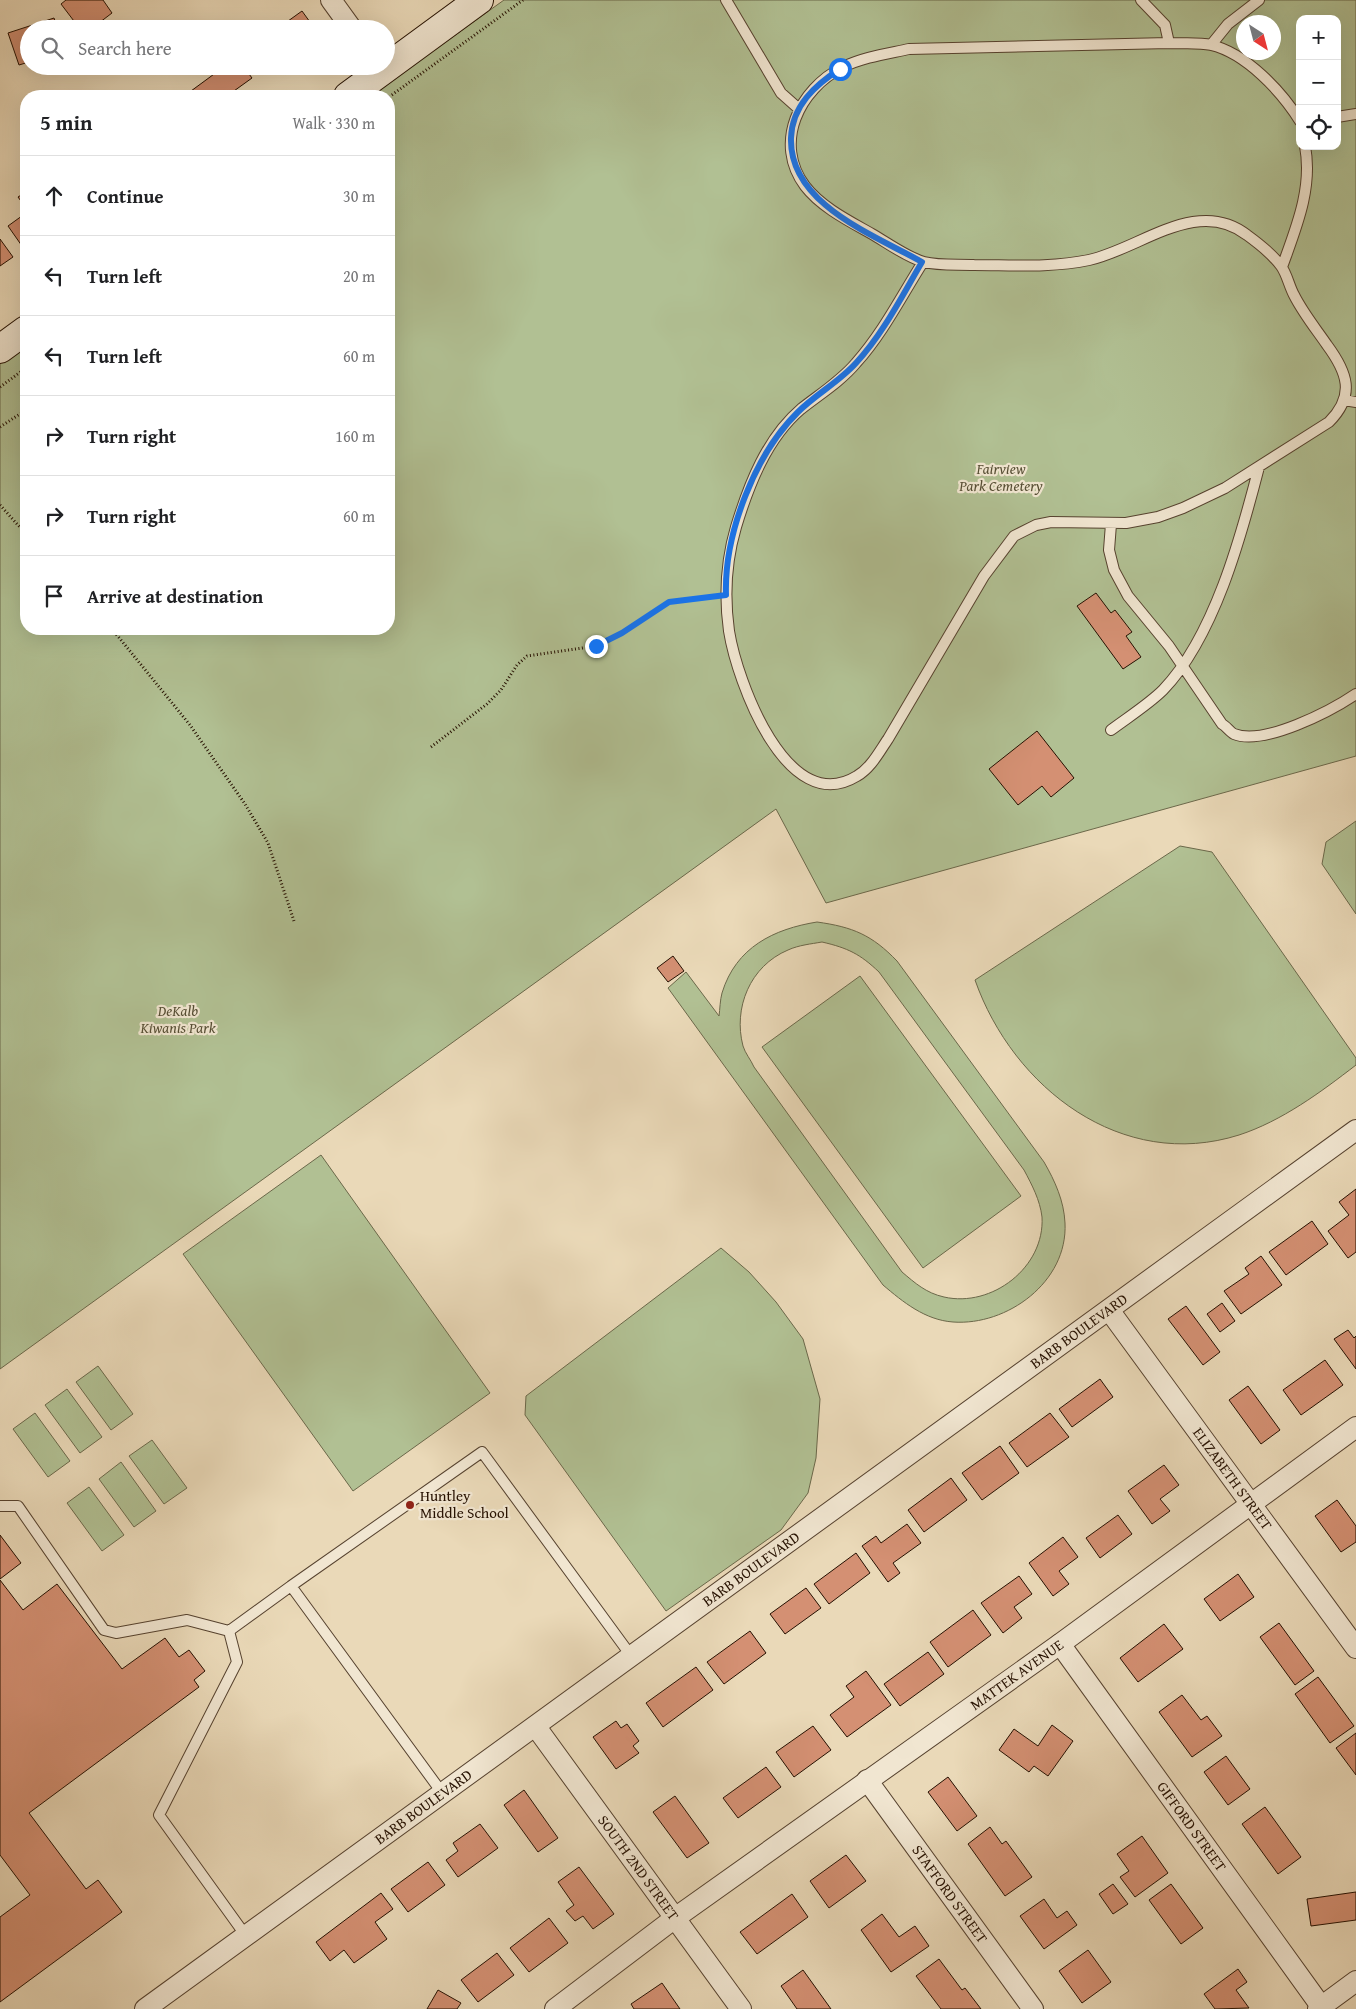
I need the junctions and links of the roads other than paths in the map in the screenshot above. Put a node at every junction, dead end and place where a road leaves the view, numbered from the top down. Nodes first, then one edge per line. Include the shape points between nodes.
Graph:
1 (331, 0) edge
2 (479, 0) edge
3 (726, 0) edge
4 (1141, 0) edge
5 (1259, 0) edge
6 (345, 20) edge
7 (1169, 43) junction
8 (1211, 45) junction
9 (395, 59) edge
10 (374, 75) edge
11 (355, 90) edge
12 (799, 109) junction
13 (1356, 114) edge
14 (1296, 115) edge
15 (1341, 116) edge
16 (1306, 150) edge
17 (922, 262) junction
18 (1282, 267) junction
19 (20, 334) edge
20 (0, 349) edge
21 (1344, 400) junction
22 (1356, 402) edge
23 (1259, 467) junction
24 (1111, 524) junction
25 (1182, 666) junction
26 (1356, 694) edge
27 (1111, 730) dead end
28 (1356, 1130) edge
29 (1109, 1310) junction
30 (1356, 1427) edge
31 (1250, 1504) junction
32 (0, 1506) edge
33 (291, 1586) junction
34 (229, 1631) junction
35 (1060, 1644) junction
36 (1356, 1648) edge
37 (632, 1657) junction
38 (536, 1727) junction
39 (867, 1780) junction
40 (443, 1794) junction
41 (675, 1918) junction
42 (246, 1936) junction
43 (1356, 1981) edge
44 (1321, 2008) edge
45 (145, 2009) edge
46 (555, 2009) edge
47 (741, 2009) edge
48 (1033, 2009) edge

1 - 6 street
2 - 9 street
3 - 12 lane via 781,93
4 - 7 lane via 1165,25
5 - 8 lane via 1228,24
7 - 8 lane
7 - 12 lane via 909,49 870,57 840,69 812,91
8 - 14 lane via 1229,52 1259,72
10 - 11 street
12 - 17 lane via 791,133 791,150 793,163 805,186 841,216
13 - 15 lane
16 - 18 lane via 1308,161 1304,199
17 - 18 lane via 1037,266 1088,260 1202,219 1229,224 1247,234
17 - 24 lane via 856,364 800,410 766,452 736,527 727,567 730,632 744,684 775,745 803,777 825,785 846,782 864,771 888,739 984,576 1014,536 1036,525 1051,522
18 - 21 lane via 1299,304 1343,371 1347,382
19 - 20 street
21 - 22 lane
21 - 23 lane via 1329,422
23 - 24 lane via 1184,508 1158,517
23 - 25 lane via 1231,562 1198,642
24 - 25 lane via 1110,550 1114,570 1128,596
25 - 26 lane via 1222,724 1234,734 1254,736 1312,720
25 - 27 lane via 1162,691
28 - 29 street, BARB BOULEVARD
29 - 31 street, ELIZABETH STREET
29 - 37 street, BARB BOULEVARD
30 - 31 street, MATTEK AVENUE
31 - 35 street, MATTEK AVENUE
31 - 36 street, ELIZABETH STREET
32 - 34 lane via 18,1506 104,1630 116,1633 187,1620
33 - 34 lane
33 - 37 lane via 482,1452
33 - 40 lane
34 - 42 lane via 237,1662 159,1815
35 - 39 street, MATTEK AVENUE
35 - 44 street, GIFFORD STREET
37 - 38 street, BARB BOULEVARD
38 - 40 street, BARB BOULEVARD
38 - 41 street, SOUTH 2ND STREET
39 - 41 street, MATTEK AVENUE
39 - 48 street, STAFFORD STREET
40 - 42 street, BARB BOULEVARD
41 - 46 street, MATTEK AVENUE
41 - 47 street, SOUTH 2ND STREET
42 - 45 street, BARB BOULEVARD
43 - 44 street

